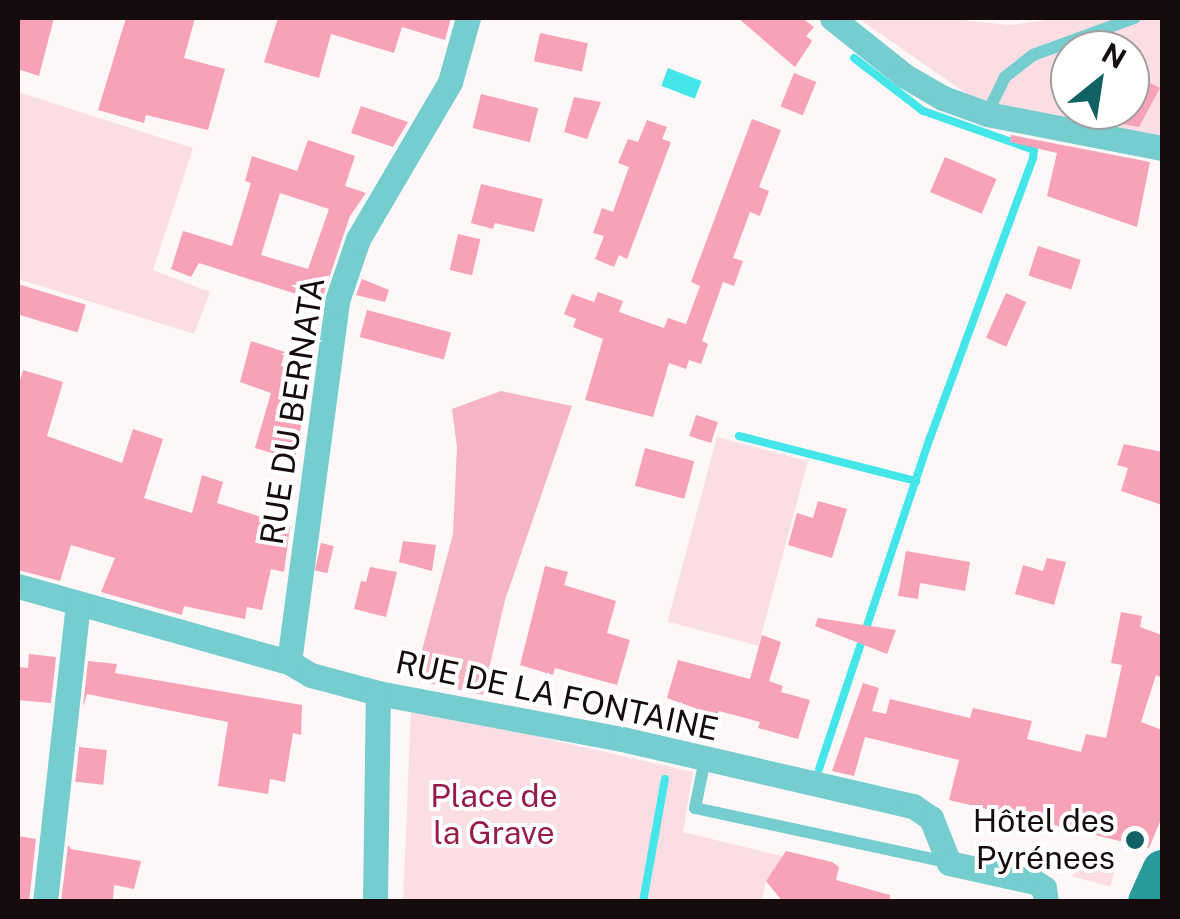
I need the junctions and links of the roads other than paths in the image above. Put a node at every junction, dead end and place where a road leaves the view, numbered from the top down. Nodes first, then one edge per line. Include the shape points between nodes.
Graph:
1 (468, 18) edge
2 (832, 18) edge
3 (1134, 18) edge
4 (987, 114) junction
5 (1162, 148) edge
6 (18, 586) edge
7 (78, 604) junction
8 (289, 662) junction
9 (378, 693) junction
10 (705, 759) junction
11 (950, 863) junction
12 (1162, 870) edge
13 (45, 902) edge
14 (375, 902) edge
15 (1046, 902) edge
16 (1148, 902) edge

1 - 8 street, RUE DU BERNATA via 450,82 358,239 337,301
2 - 4 street via 904,76
3 - 4 lane via 1033,54 1005,77
4 - 5 street
6 - 7 street, RUE DE LA FONTAINE
7 - 8 street, RUE DE LA FONTAINE
7 - 13 street
8 - 9 street, RUE DE LA FONTAINE via 311,675
9 - 10 street, RUE DE LA FONTAINE
9 - 14 street
10 - 11 street, RUE DE LA FONTAINE via 913,806 931,818
10 - 11 lane via 695,808
11 - 15 street via 1035,882
12 - 16 main road

